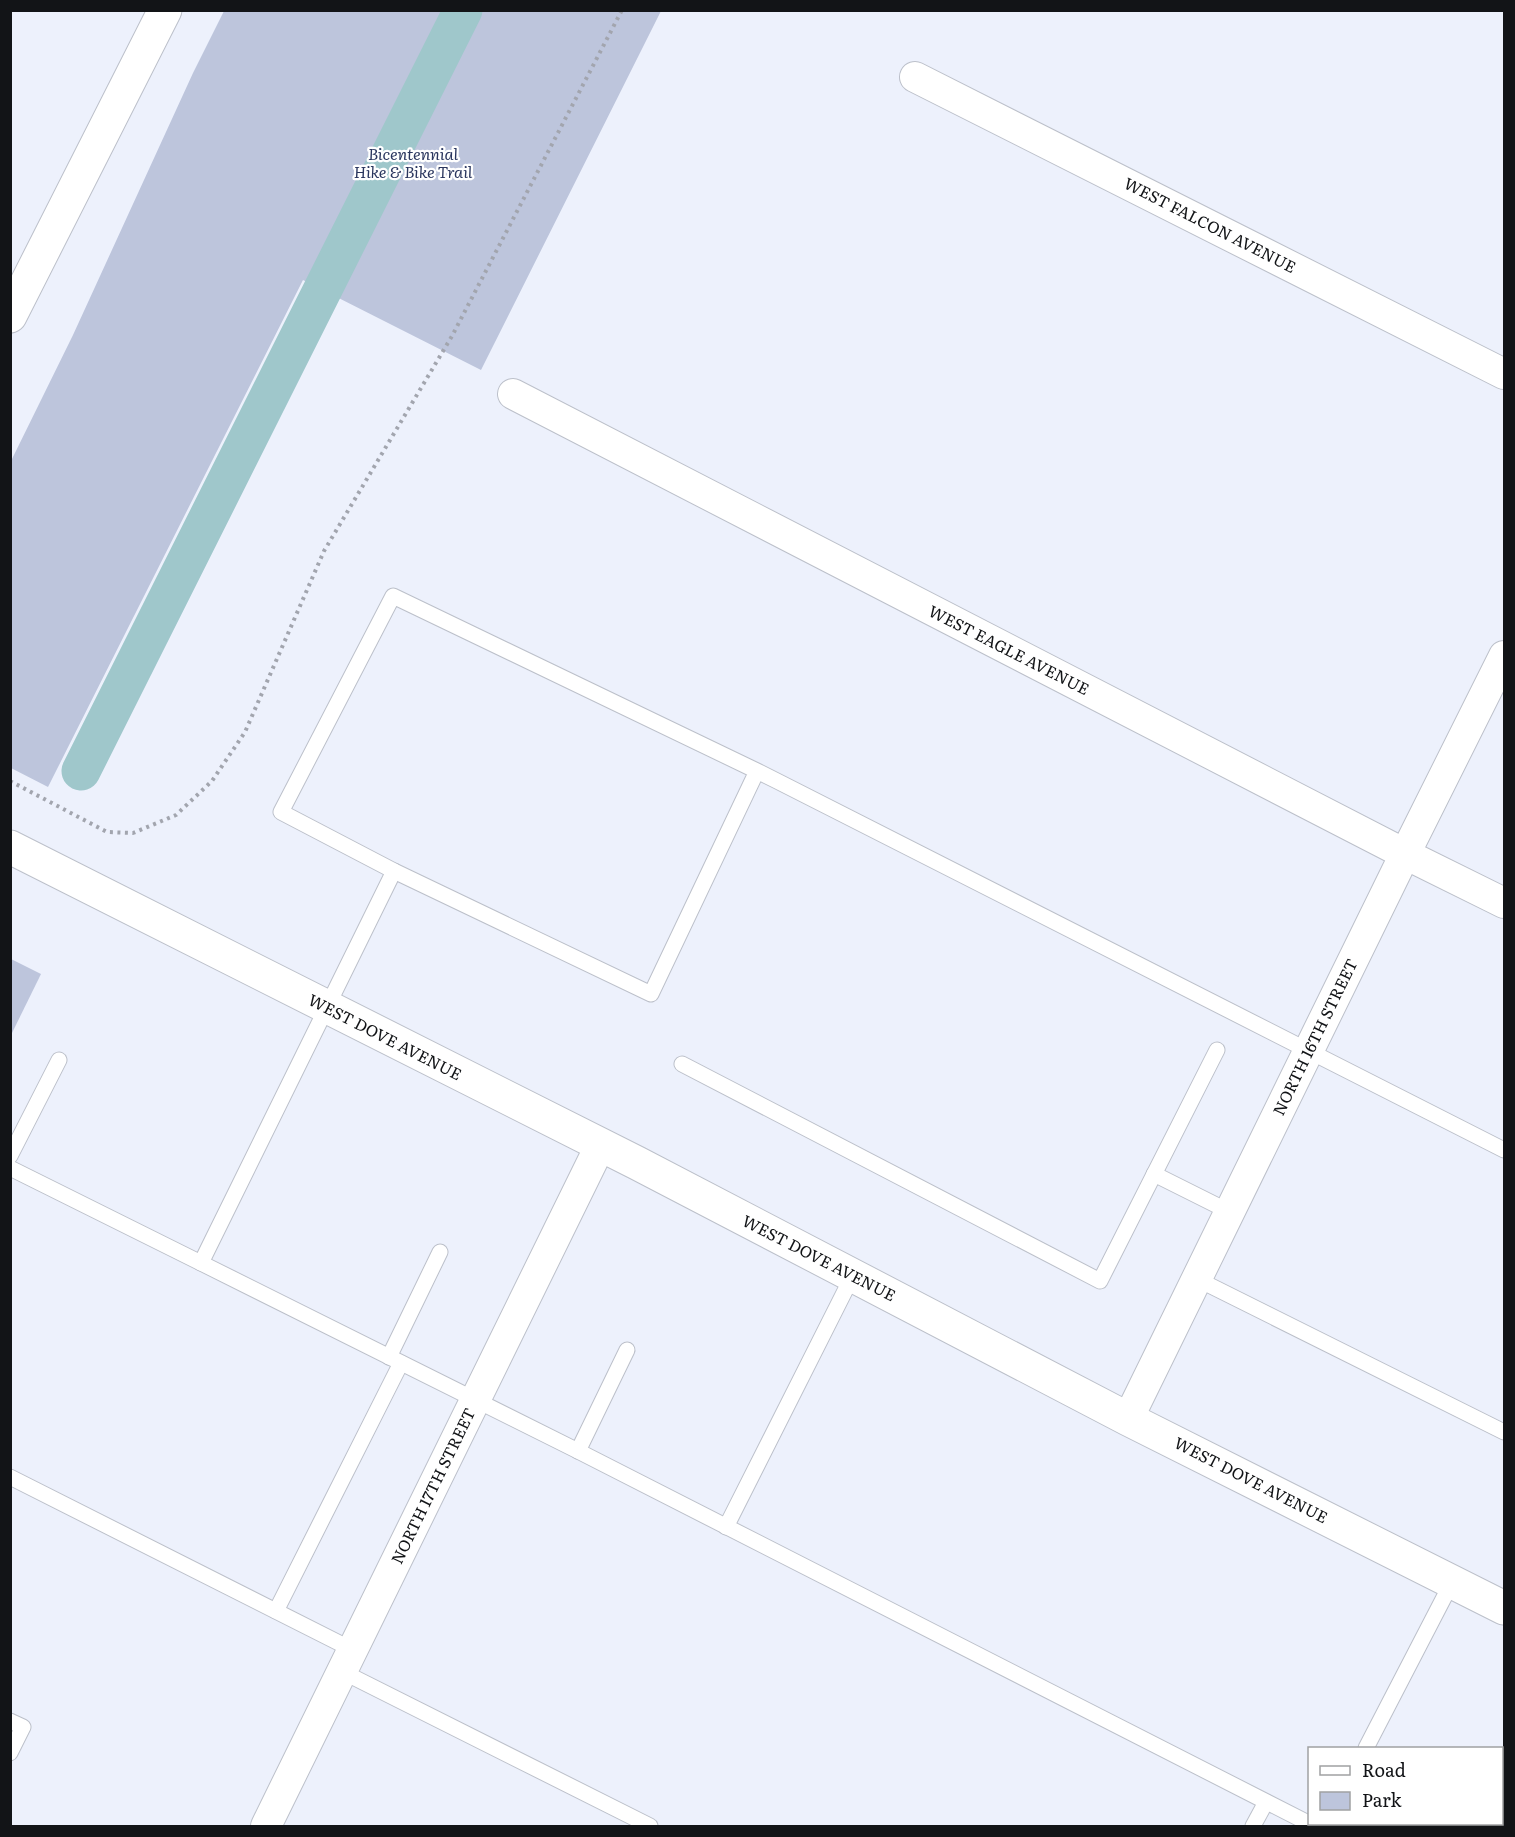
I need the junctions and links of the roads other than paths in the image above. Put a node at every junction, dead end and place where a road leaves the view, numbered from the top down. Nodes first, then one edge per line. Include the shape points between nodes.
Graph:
1 (165, 10) edge
2 (915, 76) dead end
3 (10, 316) edge
4 (1504, 374) edge
5 (513, 394) dead end
6 (1504, 656) edge
7 (757, 771) junction
8 (10, 847) edge
9 (1405, 854) junction
10 (394, 871) junction
11 (1504, 903) edge
12 (327, 1008) junction
13 (1216, 1050) dead end
14 (1308, 1051) junction
15 (59, 1060) dead end
16 (682, 1064) dead end
17 (600, 1146) junction
18 (1504, 1150) edge
19 (10, 1156) edge
20 (10, 1168) edge
21 (1154, 1174) junction
22 (1230, 1212) junction
23 (440, 1252) dead end
24 (201, 1263) junction
25 (853, 1275) junction
26 (1197, 1279) junction
27 (627, 1350) dead end
28 (395, 1360) junction
29 (476, 1400) junction
30 (1128, 1419) junction
31 (1504, 1432) edge
32 (578, 1451) junction
33 (10, 1477) edge
34 (726, 1527) junction
35 (1452, 1582) junction
36 (1504, 1608) edge
37 (276, 1611) junction
38 (348, 1661) junction
39 (10, 1721) edge
40 (1367, 1747) edge
41 (10, 1753) edge
42 (1266, 1802) junction
43 (1308, 1824) edge
44 (266, 1827) edge
45 (650, 1827) edge
46 (1253, 1827) edge

1 - 3 main road
2 - 4 street, WEST FALCON AVENUE
5 - 9 street, WEST EAGLE AVENUE
6 - 9 street, NORTH 16TH STREET
7 - 10 lane via 651,994
7 - 10 lane via 393,596 281,812
7 - 14 lane
8 - 12 main road, WEST DOVE AVENUE
9 - 11 street, WEST EAGLE AVENUE
9 - 14 street, NORTH 16TH STREET
10 - 12 lane
12 - 17 main road, WEST DOVE AVENUE
12 - 24 lane
13 - 21 lane
14 - 18 lane
14 - 22 street, NORTH 16TH STREET
15 - 19 lane
16 - 21 lane via 1100,1281
17 - 25 main road, WEST DOVE AVENUE
17 - 29 street, NORTH 17TH STREET
20 - 24 lane
21 - 22 lane
22 - 26 street, NORTH 16TH STREET
23 - 28 lane
24 - 28 lane
25 - 30 main road, WEST DOVE AVENUE
25 - 34 lane
26 - 30 street, NORTH 16TH STREET
26 - 31 lane
27 - 32 lane
28 - 29 lane
28 - 37 lane
29 - 32 lane
29 - 38 street, NORTH 17TH STREET
30 - 35 main road, WEST DOVE AVENUE
32 - 34 lane
33 - 37 lane
34 - 42 lane
35 - 36 main road, WEST DOVE AVENUE
35 - 40 lane
37 - 38 lane
38 - 44 street, NORTH 17TH STREET
38 - 45 lane
39 - 41 lane via 23,1727
42 - 43 lane
42 - 46 lane

